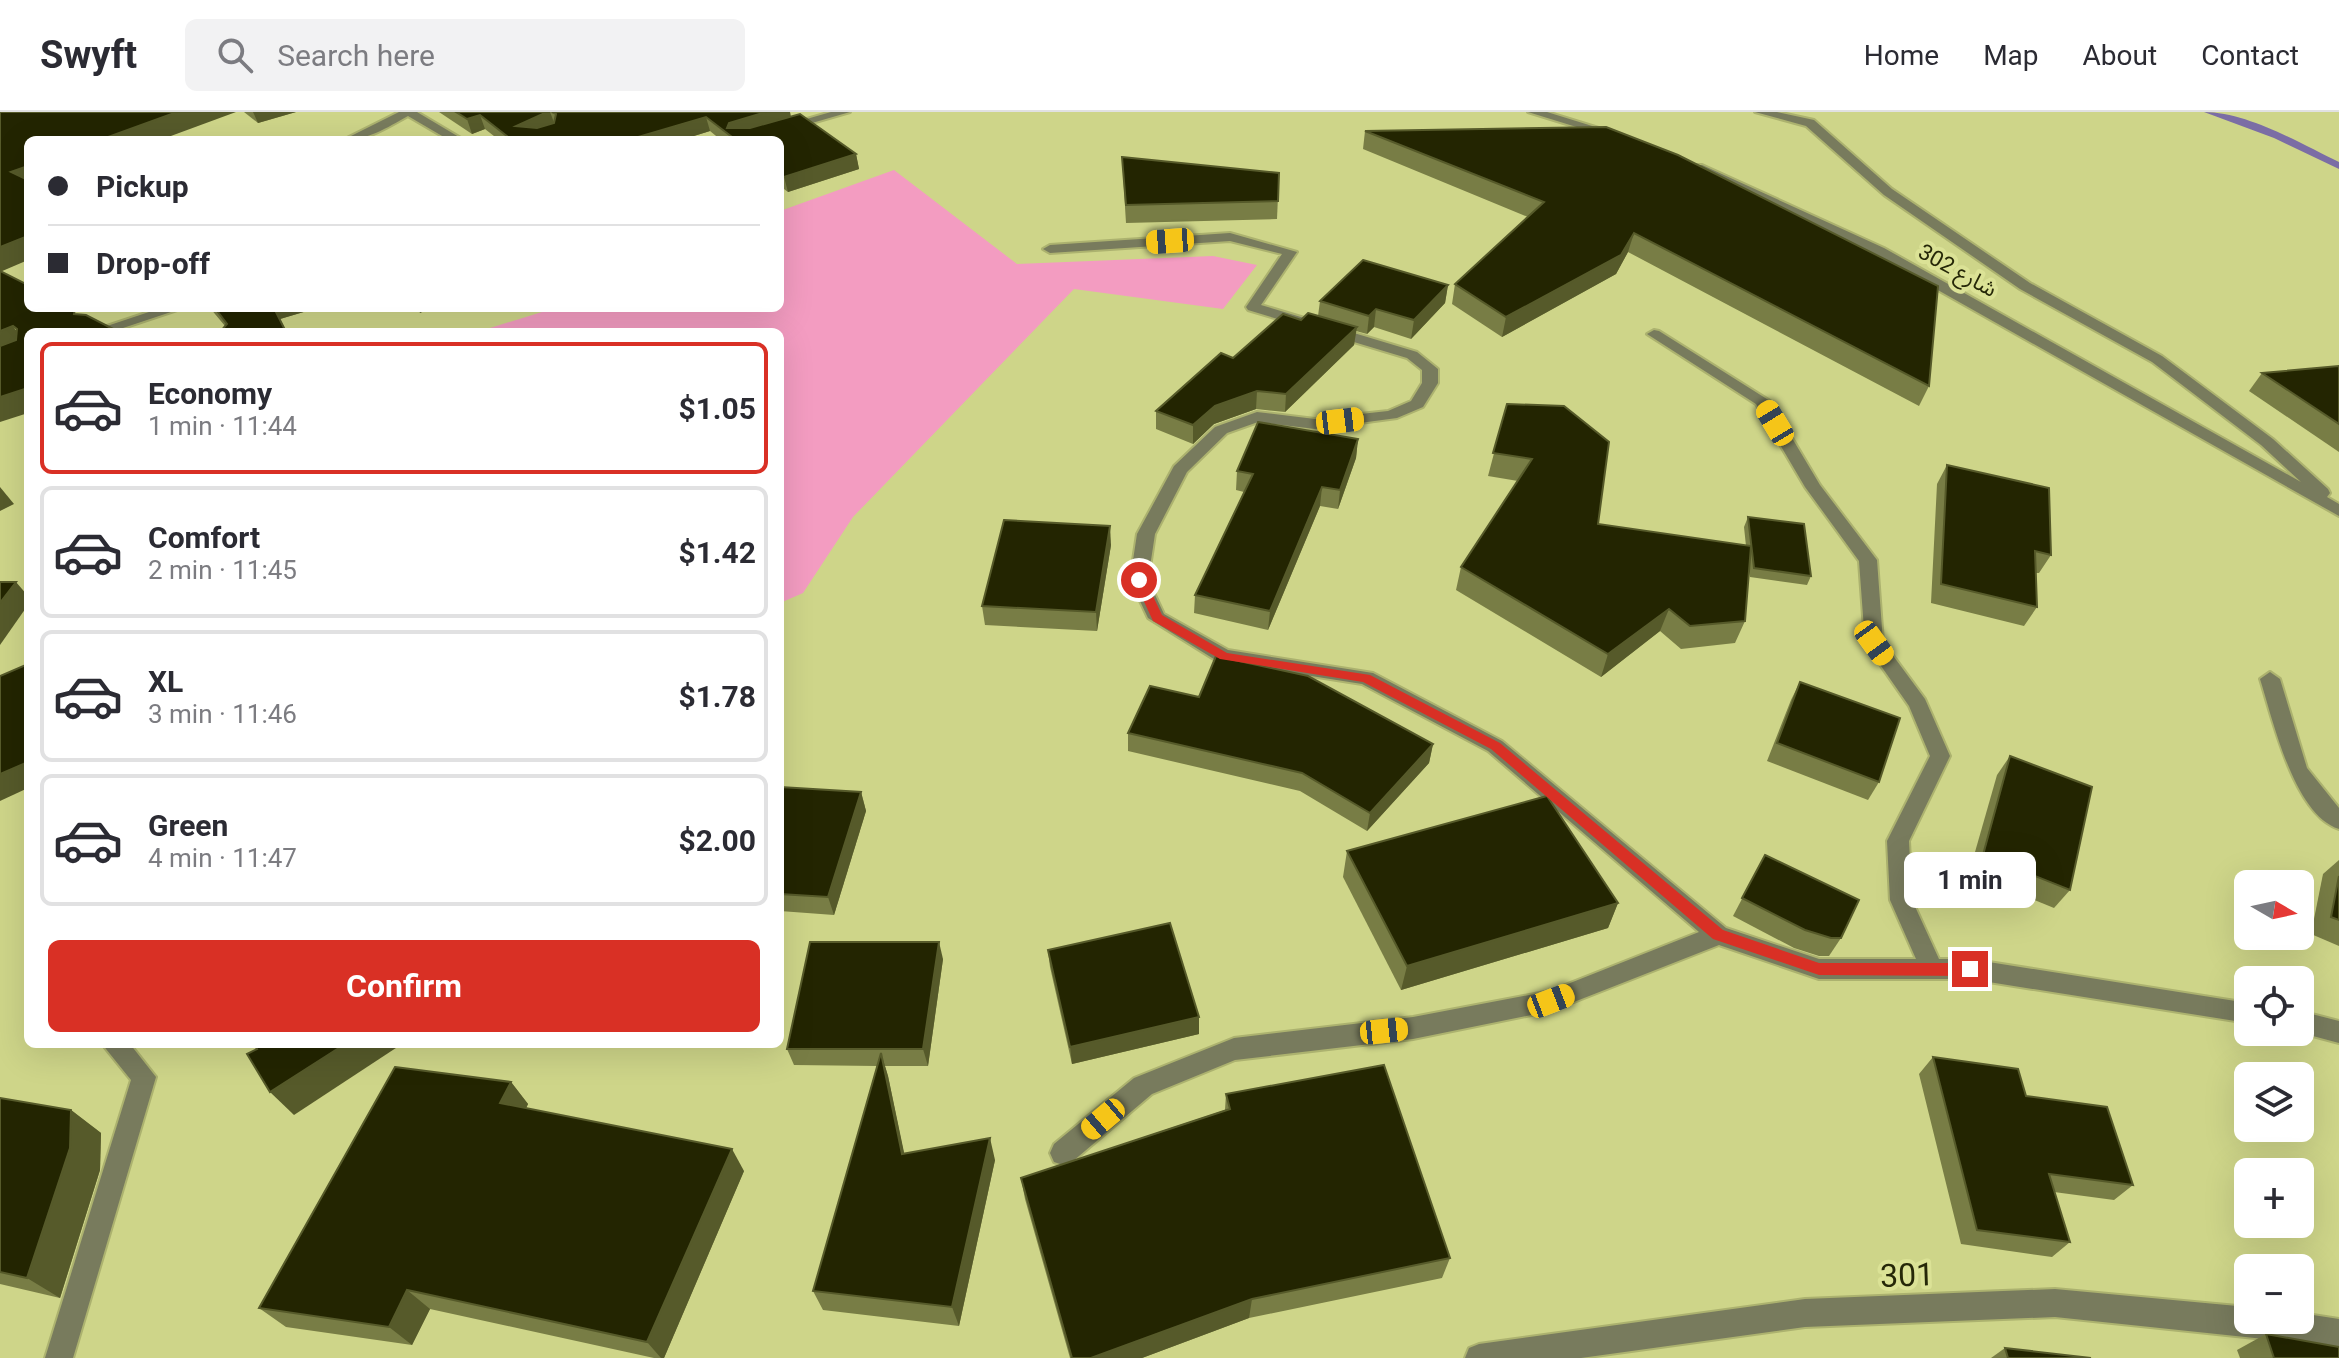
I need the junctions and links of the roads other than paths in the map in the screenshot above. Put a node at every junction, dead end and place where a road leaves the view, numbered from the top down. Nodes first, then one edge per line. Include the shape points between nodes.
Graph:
1 (408, 112) edge
2 (844, 112) edge
3 (1534, 112) edge
4 (1761, 112) edge
5 (360, 136) edge
6 (451, 136) edge
7 (754, 136) edge
8 (1629, 139) edge
9 (1681, 161) edge
10 (1050, 249) dead end
11 (163, 312) edge
12 (109, 328) edge
13 (1654, 334) dead end
14 (2339, 510) edge
15 (2270, 679) dead end
16 (2339, 821) edge
17 (1718, 935) junction
18 (1932, 970) junction
19 (2234, 1011) edge
20 (2314, 1026) edge
21 (2339, 1032) edge
22 (118, 1048) edge
23 (1063, 1153) dead end
24 (2339, 1333) edge
25 (59, 1358) edge
26 (1479, 1358) edge

1 - 5 street
1 - 6 street
2 - 7 street
3 - 8 street
4 - 14 street via 1810,123 1888,192 2025,286 2157,359 2267,442
9 - 14 street, شارع 302 via 1879,251
10 - 17 street via 1230,237 1290,252 1253,307 1412,355 1430,369 1430,383 1417,404 1391,415 1315,424 1257,417 1221,430 1180,470 1146,534 1139,580 1157,618 1224,656 1366,678 1495,746
11 - 12 street
13 - 18 street via 1762,401 1813,487 1868,560 1874,643 1918,704 1940,756 1898,841 1901,900
15 - 16 street via 2298,770
17 - 18 street via 1819,969
17 - 23 street via 1551,1001 1413,1028 1234,1049 1143,1086
18 - 19 street via 1970,969
20 - 21 street
22 - 25 street via 144,1077
24 - 26 street, 301 via 2055,1303 1805,1313

